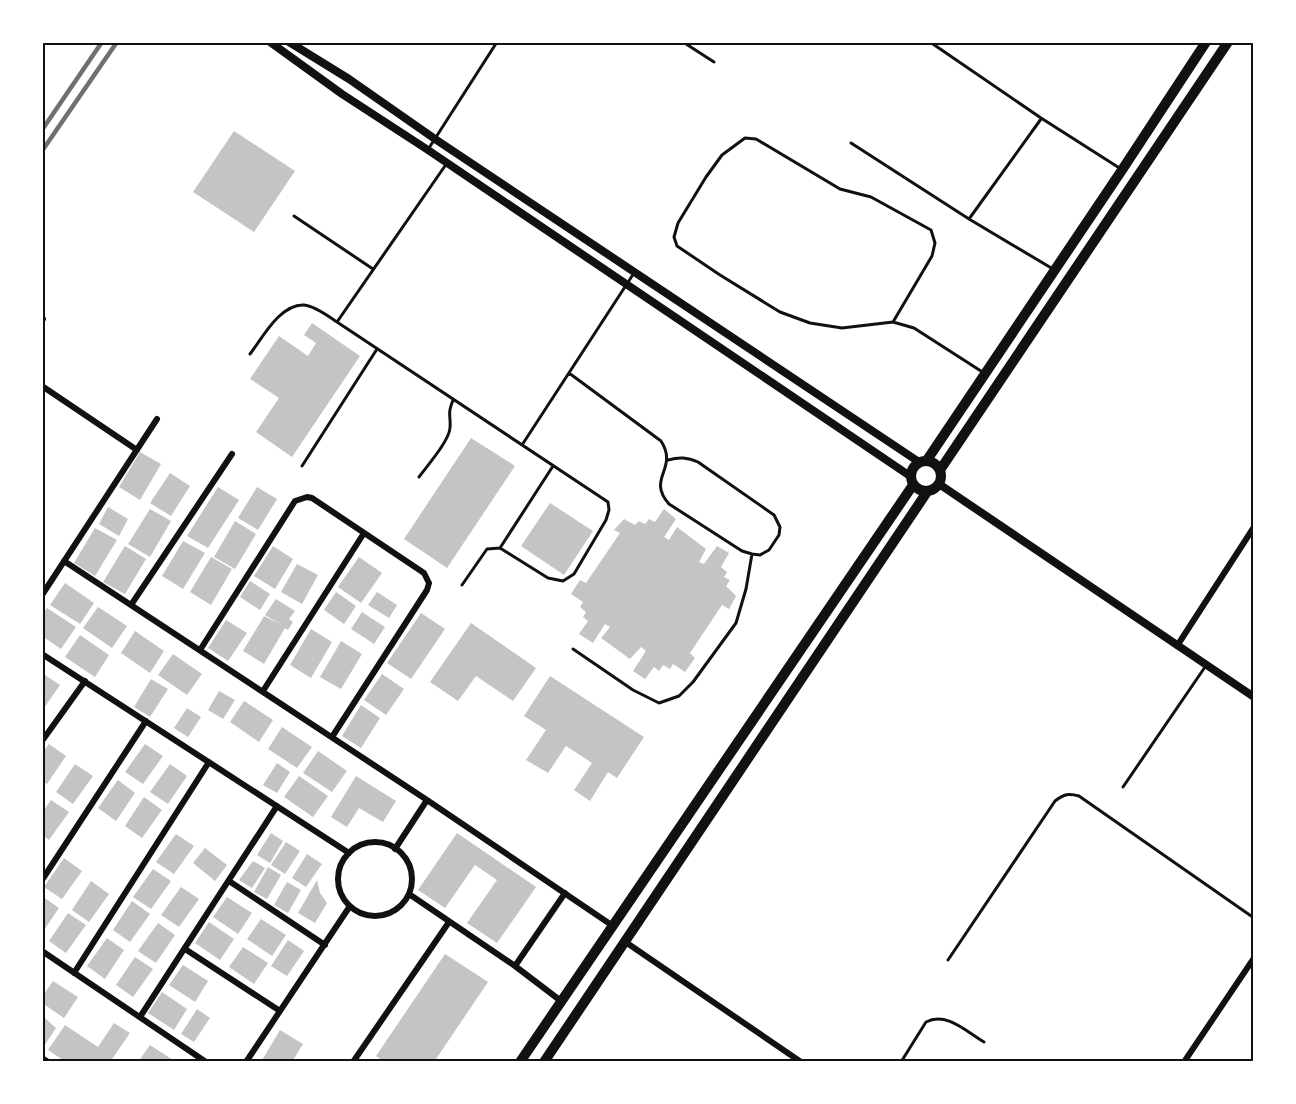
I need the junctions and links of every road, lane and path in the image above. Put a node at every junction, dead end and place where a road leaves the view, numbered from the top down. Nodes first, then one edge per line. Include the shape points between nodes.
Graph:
1 (270, 42) edge
2 (289, 42) edge
3 (497, 42) edge
4 (683, 42) edge
5 (930, 42) edge
6 (1206, 42) edge
7 (1227, 42) edge
8 (714, 62) dead end
9 (1041, 118) junction
10 (435, 139) junction
11 (851, 143) dead end
12 (428, 150) junction
13 (447, 162) junction
14 (1122, 170) junction
15 (294, 216) dead end
16 (969, 219) junction
17 (373, 269) junction
18 (1055, 270) junction
19 (634, 272) junction
20 (626, 284) junction
21 (337, 322) junction
22 (893, 322) junction
23 (377, 349) junction
24 (250, 354) dead end
25 (569, 373) junction
26 (985, 374) junction
27 (42, 386) edge
28 (453, 399) junction
29 (158, 419) dead end
30 (522, 445) junction
31 (137, 450) junction
32 (232, 454) dead end
33 (668, 460) junction
34 (923, 461) junction
35 (302, 466) dead end
36 (553, 466) junction
37 (940, 470) junction
38 (419, 477) dead end
39 (912, 481) junction
40 (939, 484) junction
41 (927, 492) junction
42 (1254, 527) edge
43 (364, 533) junction
44 (500, 548) junction
45 (752, 554) junction
46 (64, 561) junction
47 (462, 585) dead end
48 (42, 595) edge
49 (131, 605) junction
50 (1177, 645) junction
51 (573, 649) dead end
52 (200, 650) junction
53 (42, 654) edge
54 (1206, 665) junction
55 (85, 681) junction
56 (263, 692) junction
57 (1254, 697) edge
58 (146, 721) junction
59 (332, 736) junction
60 (42, 741) edge
61 (208, 762) junction
62 (1123, 787) dead end
63 (427, 800) junction
64 (278, 806) junction
65 (395, 849) junction
66 (349, 853) junction
67 (42, 880) edge
68 (229, 881) junction
69 (565, 893) junction
70 (409, 894) junction
71 (350, 906) junction
72 (1254, 918) edge
73 (449, 922) junction
74 (614, 926) junction
75 (624, 941) junction
76 (324, 945) junction
77 (185, 949) junction
78 (42, 951) edge
79 (1254, 958) edge
80 (948, 960) dead end
81 (515, 966) junction
82 (74, 973) junction
83 (561, 1000) junction
84 (280, 1011) junction
85 (140, 1017) junction
86 (984, 1042) dead end
87 (42, 1058) edge
88 (48, 1062) edge
89 (206, 1062) edge
90 (246, 1062) edge
91 (353, 1062) edge
92 (520, 1062) edge
93 (544, 1062) edge
94 (801, 1062) edge
95 (901, 1062) edge
96 (1184, 1062) edge

1 - 12 street
2 - 10 street
3 - 10 lane
4 - 8 lane
5 - 9 lane
6 - 14 main road
7 - 37 main road
9 - 14 lane
9 - 16 lane
10 - 12 lane
10 - 19 street
11 - 16 lane
12 - 13 street
13 - 17 lane
13 - 20 street
14 - 18 main road
15 - 17 lane
16 - 18 lane
17 - 21 lane
18 - 26 main road
19 - 20 lane
19 - 34 street
20 - 25 lane
20 - 39 street
21 - 23 lane
21 - 24 lane via 306,305 293,306 277,318
22 - 22 lane via 842,328 810,323 780,312 677,246 674,237 678,223 722,155 745,138 756,139 840,189 871,197 931,230 935,243 932,256
22 - 26 lane via 914,328
23 - 28 lane
23 - 35 lane
25 - 30 lane
25 - 33 lane via 653,435 665,449
26 - 34 main road
27 - 31 street
28 - 30 lane
28 - 38 lane via 447,437
29 - 31 street
30 - 36 lane
31 - 46 street
32 - 49 street
33 - 45 lane via 660,478 662,496 669,504
33 - 45 lane via 679,457 698,462 774,515 779,535 769,550
34 - 37 main road via 936,464
34 - 39 main road via 913,468
36 - 44 lane
36 - 44 lane via 608,502 606,520 574,574 563,581 548,578
37 - 40 main road
39 - 41 main road
39 - 74 main road
40 - 41 main road
40 - 50 street
41 - 75 main road
42 - 50 street
43 - 52 street via 312,498 296,501
43 - 56 street
43 - 59 street via 424,573 429,583
44 - 47 lane via 487,549
45 - 51 lane via 736,623 679,696 659,703
46 - 48 street
46 - 49 street
49 - 52 street
50 - 54 street
52 - 56 street
53 - 55 street
54 - 57 street
54 - 62 lane
55 - 58 street
55 - 60 street
56 - 59 street
58 - 61 street
58 - 67 street
59 - 63 street
61 - 64 street
61 - 82 street
63 - 65 street
63 - 69 street
64 - 66 street
64 - 68 street
65 - 66 street via 368,843
65 - 70 street via 407,860 411,871
66 - 71 street via 338,874 338,886
68 - 76 street
68 - 77 street
69 - 74 street
69 - 81 street
70 - 71 street via 402,904 382,915 360,913
70 - 73 street
71 - 76 street
72 - 80 lane via 1079,796 1063,795 1055,801
73 - 81 street
73 - 91 street
74 - 83 main road
75 - 93 main road
75 - 94 street
76 - 84 street
77 - 84 street
77 - 85 street
78 - 82 street
79 - 96 street
81 - 83 street
82 - 85 street
83 - 92 main road
84 - 90 street
85 - 89 street
86 - 95 lane via 941,1017 933,1018 926,1022
87 - 88 street

